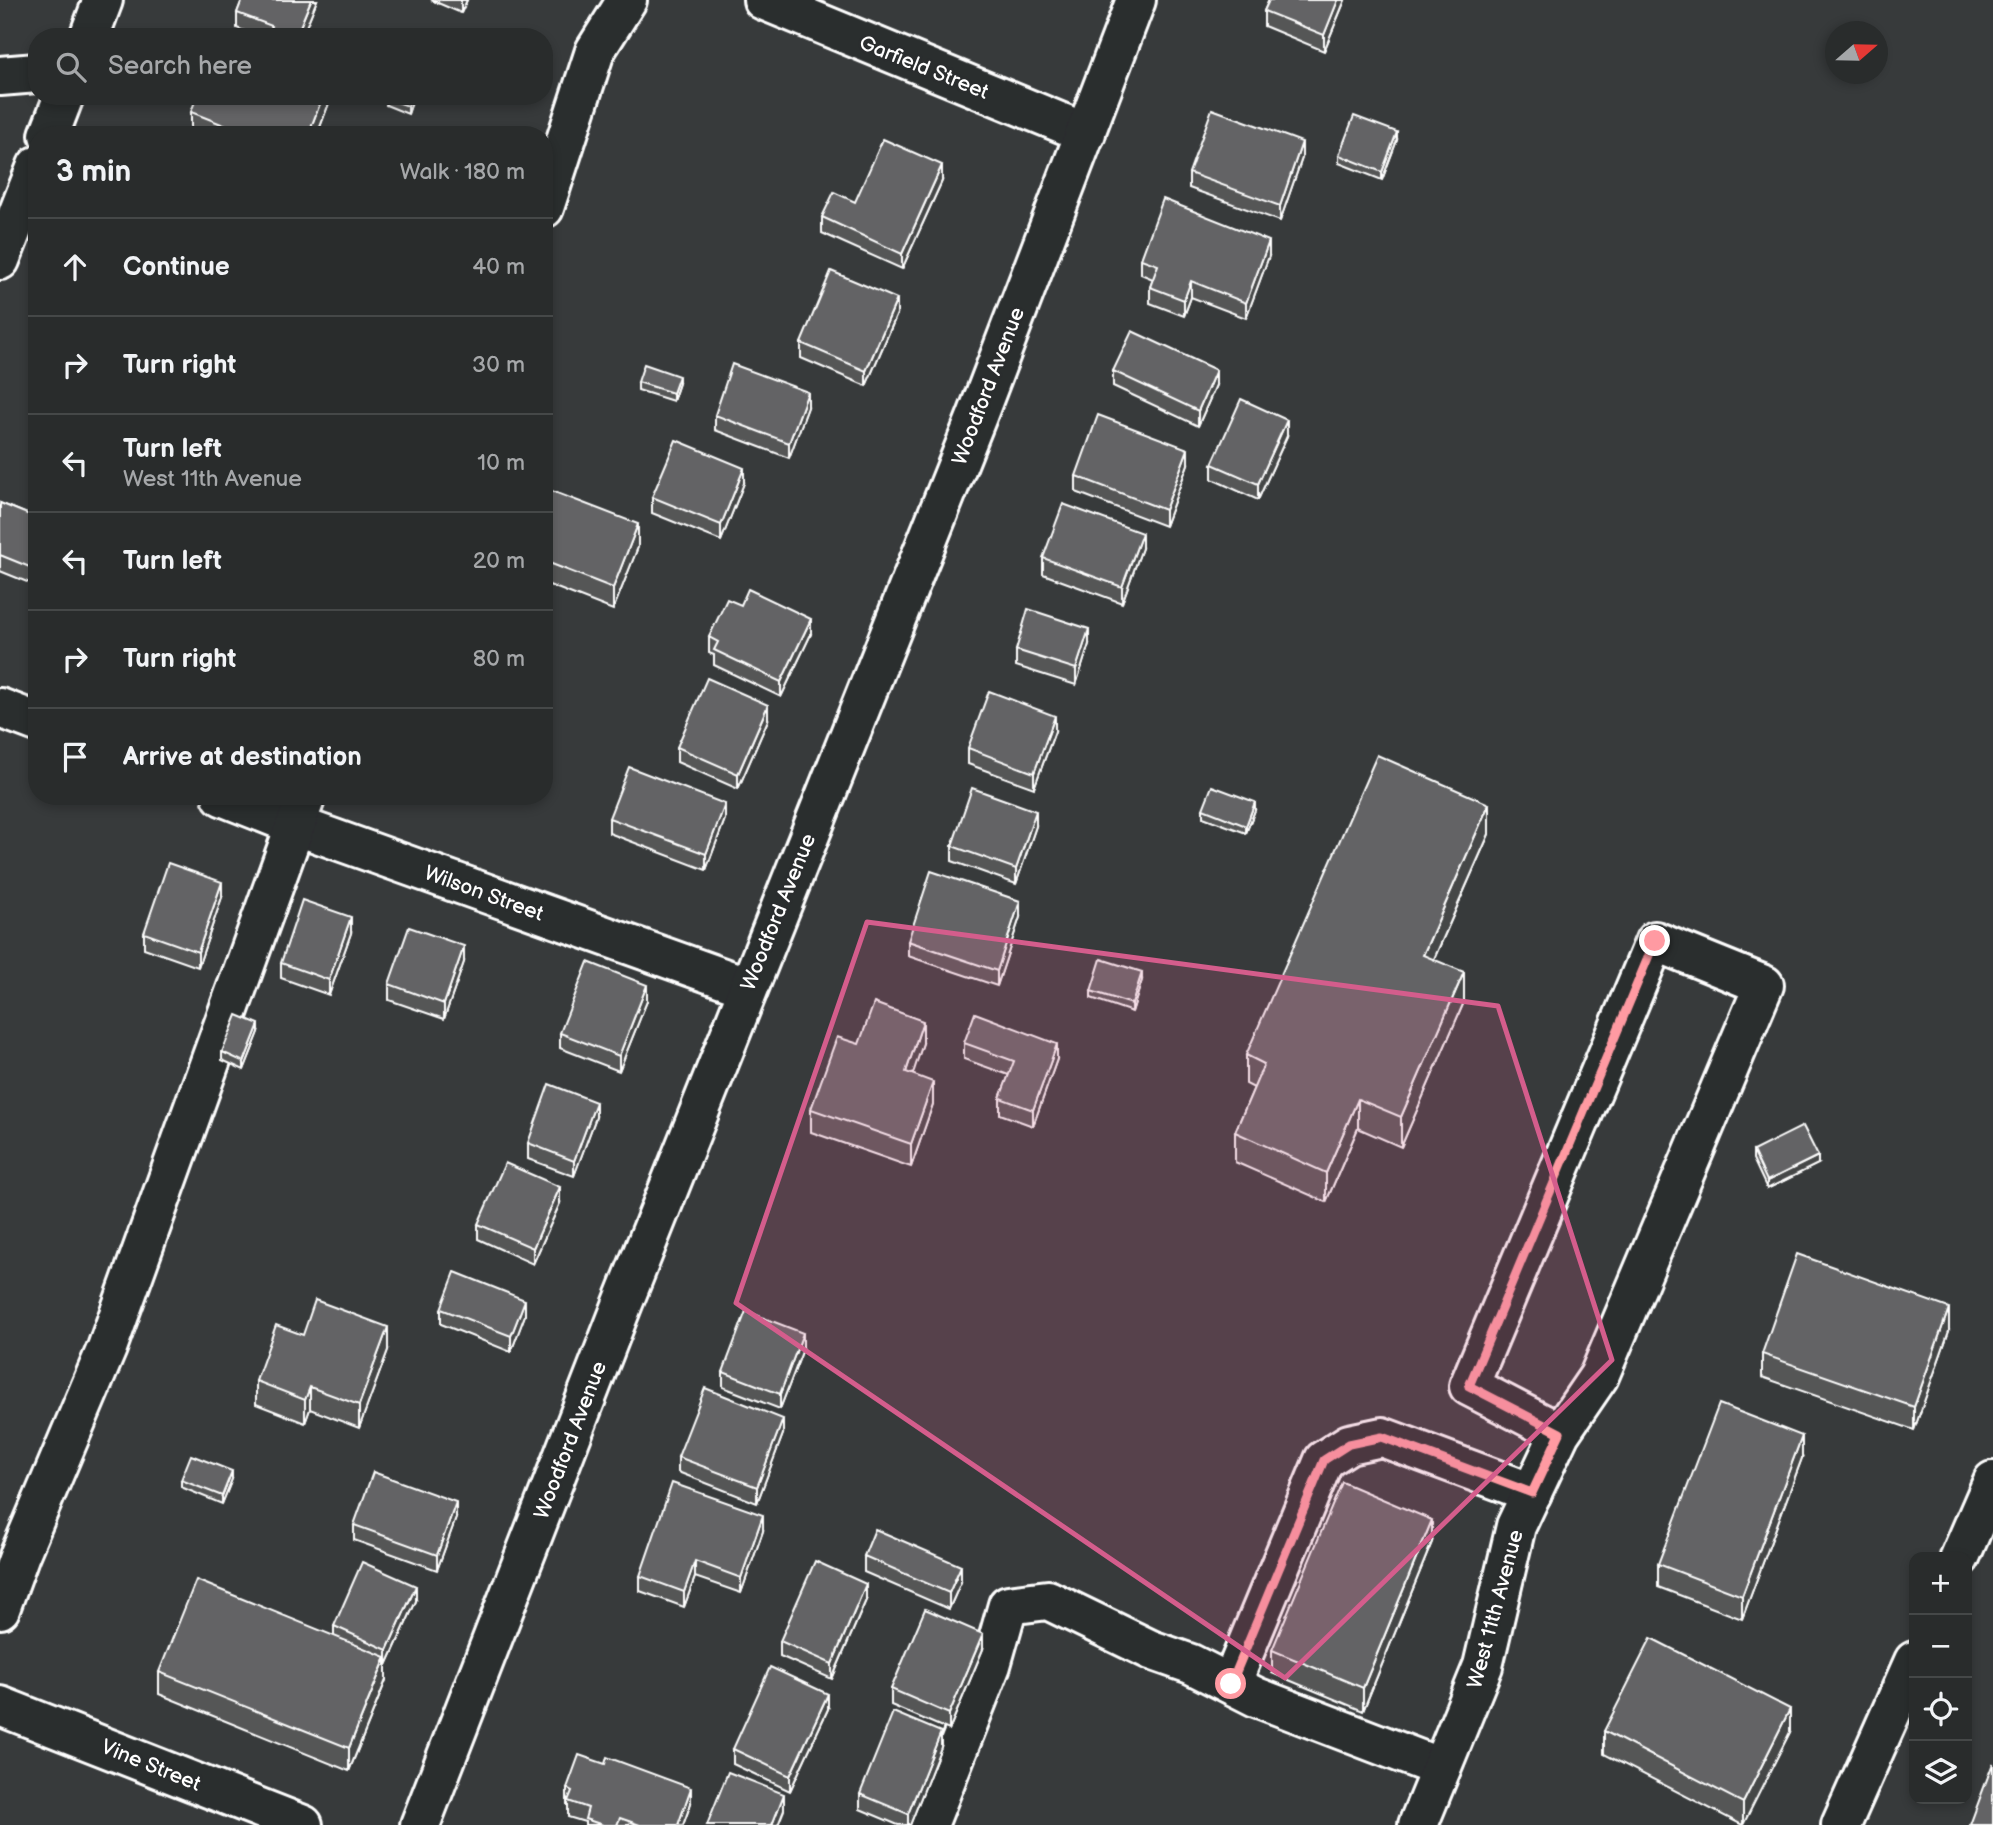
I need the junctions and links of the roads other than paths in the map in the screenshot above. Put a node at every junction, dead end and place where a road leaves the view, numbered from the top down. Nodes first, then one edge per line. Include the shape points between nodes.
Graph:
1 (103, 0) edge
2 (628, 0) edge
3 (762, 0) edge
4 (1136, 0) edge
5 (92, 28) edge
6 (28, 74) edge
7 (0, 76) edge
8 (61, 105) edge
9 (52, 126) edge
10 (1086, 133) junction
11 (553, 181) edge
12 (28, 189) edge
13 (0, 260) edge
14 (0, 708) edge
15 (28, 719) edge
16 (269, 805) edge
17 (301, 811) edge
18 (748, 987) junction
19 (1560, 1433) junction
20 (1993, 1481) edge
21 (1532, 1493) junction
22 (1962, 1552) edge
23 (0, 1609) edge
24 (1909, 1672) edge
25 (1231, 1684) junction
26 (0, 1706) edge
27 (1441, 1768) junction
28 (303, 1825) edge
29 (420, 1825) edge
30 (928, 1825) edge
31 (1418, 1825) edge
32 (1842, 1825) edge

1 - 5 street
2 - 11 street via 596,51
3 - 10 street, Garfield Street
4 - 10 street, Woodford Avenue
6 - 7 street
8 - 9 street
10 - 18 street, Woodford Avenue
12 - 13 street
14 - 15 street
16 - 17 street, Wilson Street
17 - 18 street, Wilson Street
17 - 23 street via 107,1348
18 - 29 street, Woodford Avenue
19 - 19 street, West 11th Avenue via 1599,1376 1764,985 1655,941 1469,1386
19 - 21 street, West 11th Avenue
20 - 22 street
21 - 25 street via 1382,1437 1349,1444 1324,1460
21 - 27 street, West 11th Avenue via 1516,1526 1483,1666
24 - 32 street
25 - 27 street
25 - 30 street via 1048,1600 1008,1605 991,1665
26 - 28 street, Vine Street
27 - 31 street, West 11th Avenue

